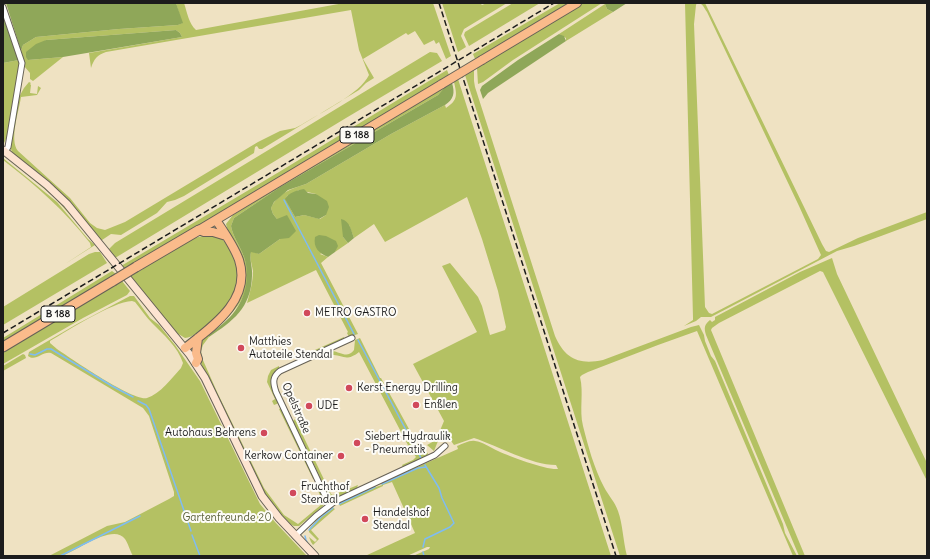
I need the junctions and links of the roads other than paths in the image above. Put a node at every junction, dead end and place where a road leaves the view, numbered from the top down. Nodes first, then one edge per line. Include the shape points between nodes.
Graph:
1 (577, 3) edge
2 (3, 7) edge
3 (4, 151) edge
4 (216, 220) junction
5 (199, 230) junction
6 (226, 236) junction
7 (198, 338) junction
8 (352, 338) dead end
9 (3, 347) edge
10 (185, 348) junction
11 (196, 363) junction
12 (445, 446) dead end
13 (329, 504) junction
14 (295, 536) junction
15 (315, 556) edge

1 - 4 main road, B 188, bridge
2 - 3 street via 22,63 9,139
3 - 10 main road via 67,204
4 - 5 main road, B 188
4 - 6 main road
5 - 6 main road
5 - 9 highway, B 188, bridge
6 - 7 main road via 240,264 240,288 229,310
7 - 10 main road
7 - 11 main road
8 - 13 street, Opelstraße via 280,371 273,380 276,392
10 - 11 main road
11 - 14 main road via 258,489
12 - 13 street via 435,455
13 - 14 street
14 - 15 main road

